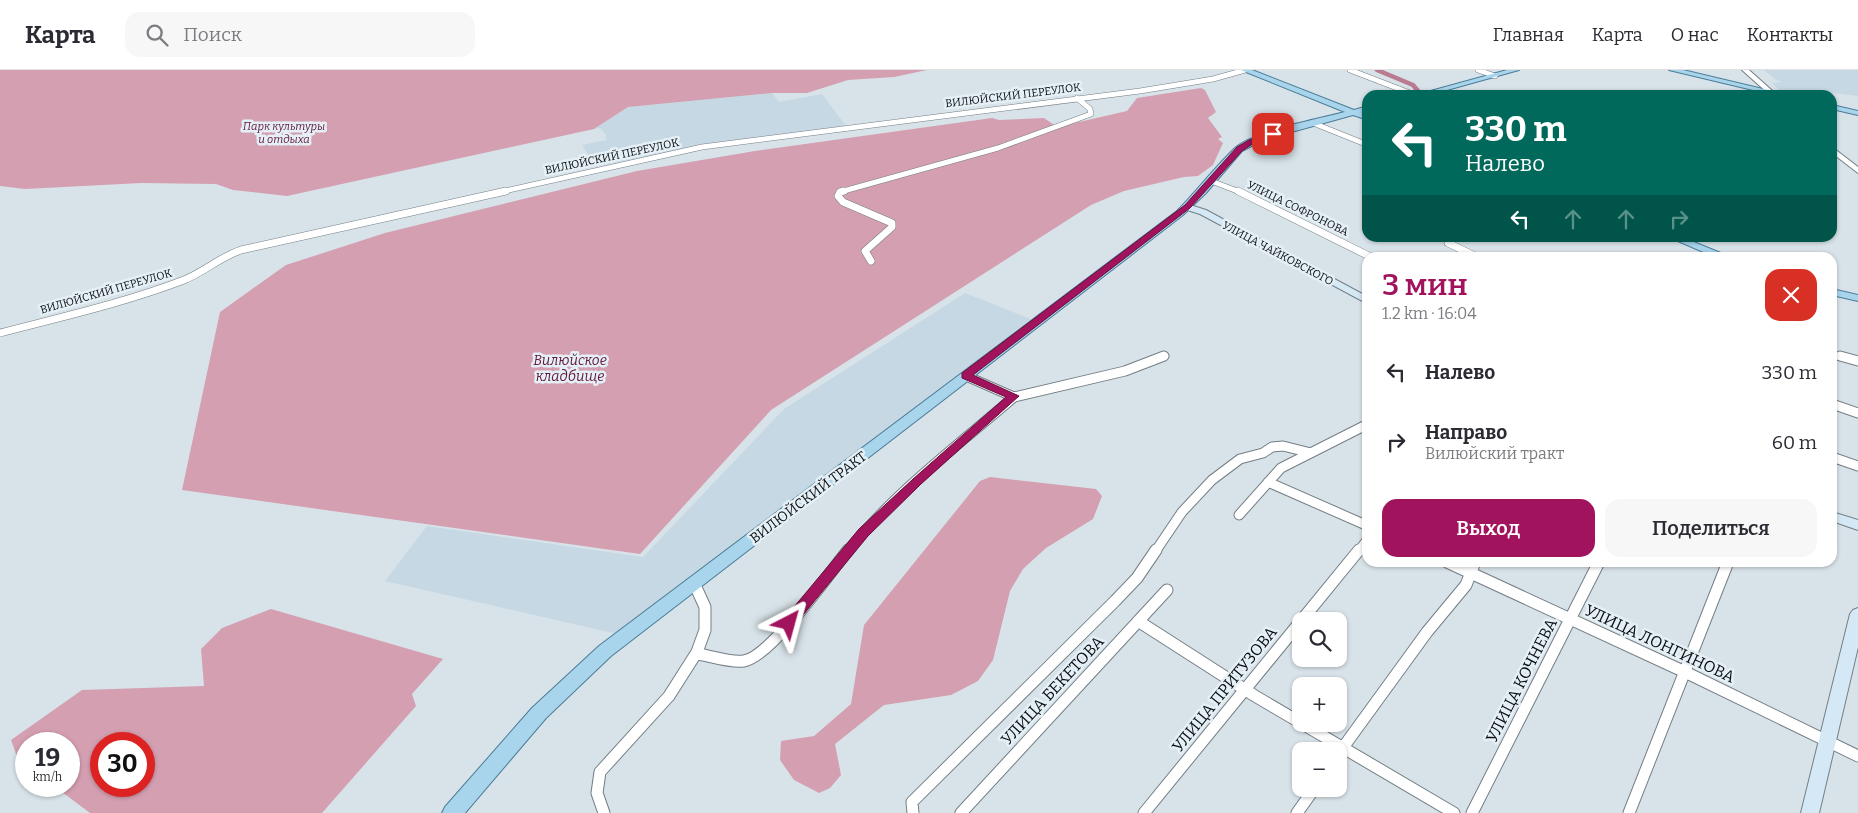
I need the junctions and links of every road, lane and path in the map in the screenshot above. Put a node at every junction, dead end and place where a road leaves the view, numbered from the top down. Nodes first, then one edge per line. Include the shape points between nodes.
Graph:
1 (1245, 70) edge
2 (1350, 70) edge
3 (1478, 70) edge
4 (1515, 70) edge
5 (1673, 70) edge
6 (1745, 70) edge
7 (1495, 76) junction
8 (1402, 90) edge
9 (1440, 90) edge
10 (1756, 90) edge
11 (1768, 90) edge
12 (1077, 98) junction
13 (1837, 107) edge
14 (1362, 110) edge
15 (1352, 112) junction
16 (1858, 112) edge
17 (1362, 116) edge
18 (1313, 123) junction
19 (1362, 143) edge
20 (1837, 153) edge
21 (1858, 171) edge
22 (1211, 182) junction
23 (1188, 207) junction
24 (1686, 242) edge
25 (1448, 243) dead end
26 (1467, 252) edge
27 (1711, 252) edge
28 (1362, 253) edge
29 (870, 261) dead end
30 (1837, 293) edge
31 (1362, 298) edge
32 (1858, 298) edge
33 (0, 332) edge
34 (1164, 356) dead end
35 (1840, 356) dead end
36 (1858, 362) edge
37 (966, 376) junction
38 (1014, 396) junction
39 (1837, 406) edge
40 (1858, 413) edge
41 (1362, 427) edge
42 (1311, 453) junction
43 (1837, 459) edge
44 (1858, 466) edge
45 (1268, 482) junction
46 (1239, 515) dead end
47 (1837, 518) edge
48 (1362, 523) edge
49 (1858, 526) edge
50 (1362, 546) edge
51 (1596, 567) edge
52 (1726, 567) edge
53 (1473, 568) edge
54 (694, 583) junction
55 (1167, 590) dead end
56 (1858, 614) edge
57 (1570, 620) junction
58 (1138, 622) junction
59 (698, 654) junction
60 (1685, 672) junction
61 (1244, 689) junction
62 (1826, 740) junction
63 (1327, 742) edge
64 (1346, 742) edge
65 (1347, 754) edge
66 (1858, 756) edge
67 (1308, 797) edge
68 (452, 813) edge
69 (604, 813) edge
70 (913, 813) edge
71 (961, 813) edge
72 (1144, 813) edge
73 (1297, 813) edge
74 (1454, 813) edge
75 (1472, 813) edge
76 (1629, 813) edge
77 (1810, 813) edge

1 - 12 street, ВИЛЮЙСКИЙ ПЕРЕУЛОК via 1177,85
1 - 15 main road
2 - 8 street
3 - 7 street
4 - 7 main road
5 - 10 main road
6 - 11 street
7 - 9 main road
12 - 29 street via 1090,109 1091,114 998,148 840,192 838,196 843,202 892,223 892,227 868,246 865,252
12 - 33 street, ВИЛЮЙСКИЙ ПЕРЕУЛОК via 702,147 241,250 216,260 187,279 152,291
13 - 16 main road
14 - 15 main road, ВИЛЮЙСКИЙ ТРАКТ
15 - 17 main road
15 - 18 main road, ВИЛЮЙСКИЙ ТРАКТ
18 - 19 street
18 - 22 main road, ВИЛЮЙСКИЙ ТРАКТ via 1244,145
20 - 21 street
22 - 23 main road, ВИЛЮЙСКИЙ ТРАКТ
22 - 28 street, УЛИЦА СОФРОНОВА via 1230,187
23 - 31 main road, УЛИЦА ЧАЙКОВСКОГО via 1203,212
23 - 37 main road, ВИЛЮЙСКИЙ ТРАКТ
24 - 27 main road
25 - 26 street
30 - 32 main road
34 - 38 street via 1125,371
35 - 36 street
37 - 38 street
37 - 54 main road, ВИЛЮЙСКИЙ ТРАКТ
38 - 59 street via 863,532 759,655 743,661
39 - 40 street
41 - 42 street
42 - 45 street via 1281,468
42 - 70 street via 1283,446 1272,447 1240,459 1212,480 1182,512 1136,578 912,802
43 - 44 street
45 - 46 street
45 - 48 street
47 - 49 main road
50 - 61 street, УЛИЦА ПРИТУЗОВА
51 - 57 street, УЛИЦА КОЧНЕВА
52 - 60 street
53 - 57 street, УЛИЦА ЛОНГИНОВА
53 - 64 street via 1466,585
54 - 59 street via 705,604 706,615
54 - 68 main road, ВИЛЮЙСКИЙ ТРАКТ via 575,678 518,736
55 - 58 street, УЛИЦА БЕКЕТОВА
56 - 62 main road
57 - 60 street, УЛИЦА ЛОНГИНОВА
57 - 75 street, УЛИЦА КОЧНЕВА
58 - 61 street
58 - 71 street, УЛИЦА БЕКЕТОВА
59 - 69 street via 684,679 600,772 595,787 597,801
60 - 62 street, УЛИЦА ЛОНГИНОВА
60 - 76 street
61 - 63 street
61 - 72 street, УЛИЦА ПРИТУЗОВА
62 - 66 street, УЛИЦА ЛОНГИНОВА
62 - 77 main road
65 - 74 street
67 - 73 street

